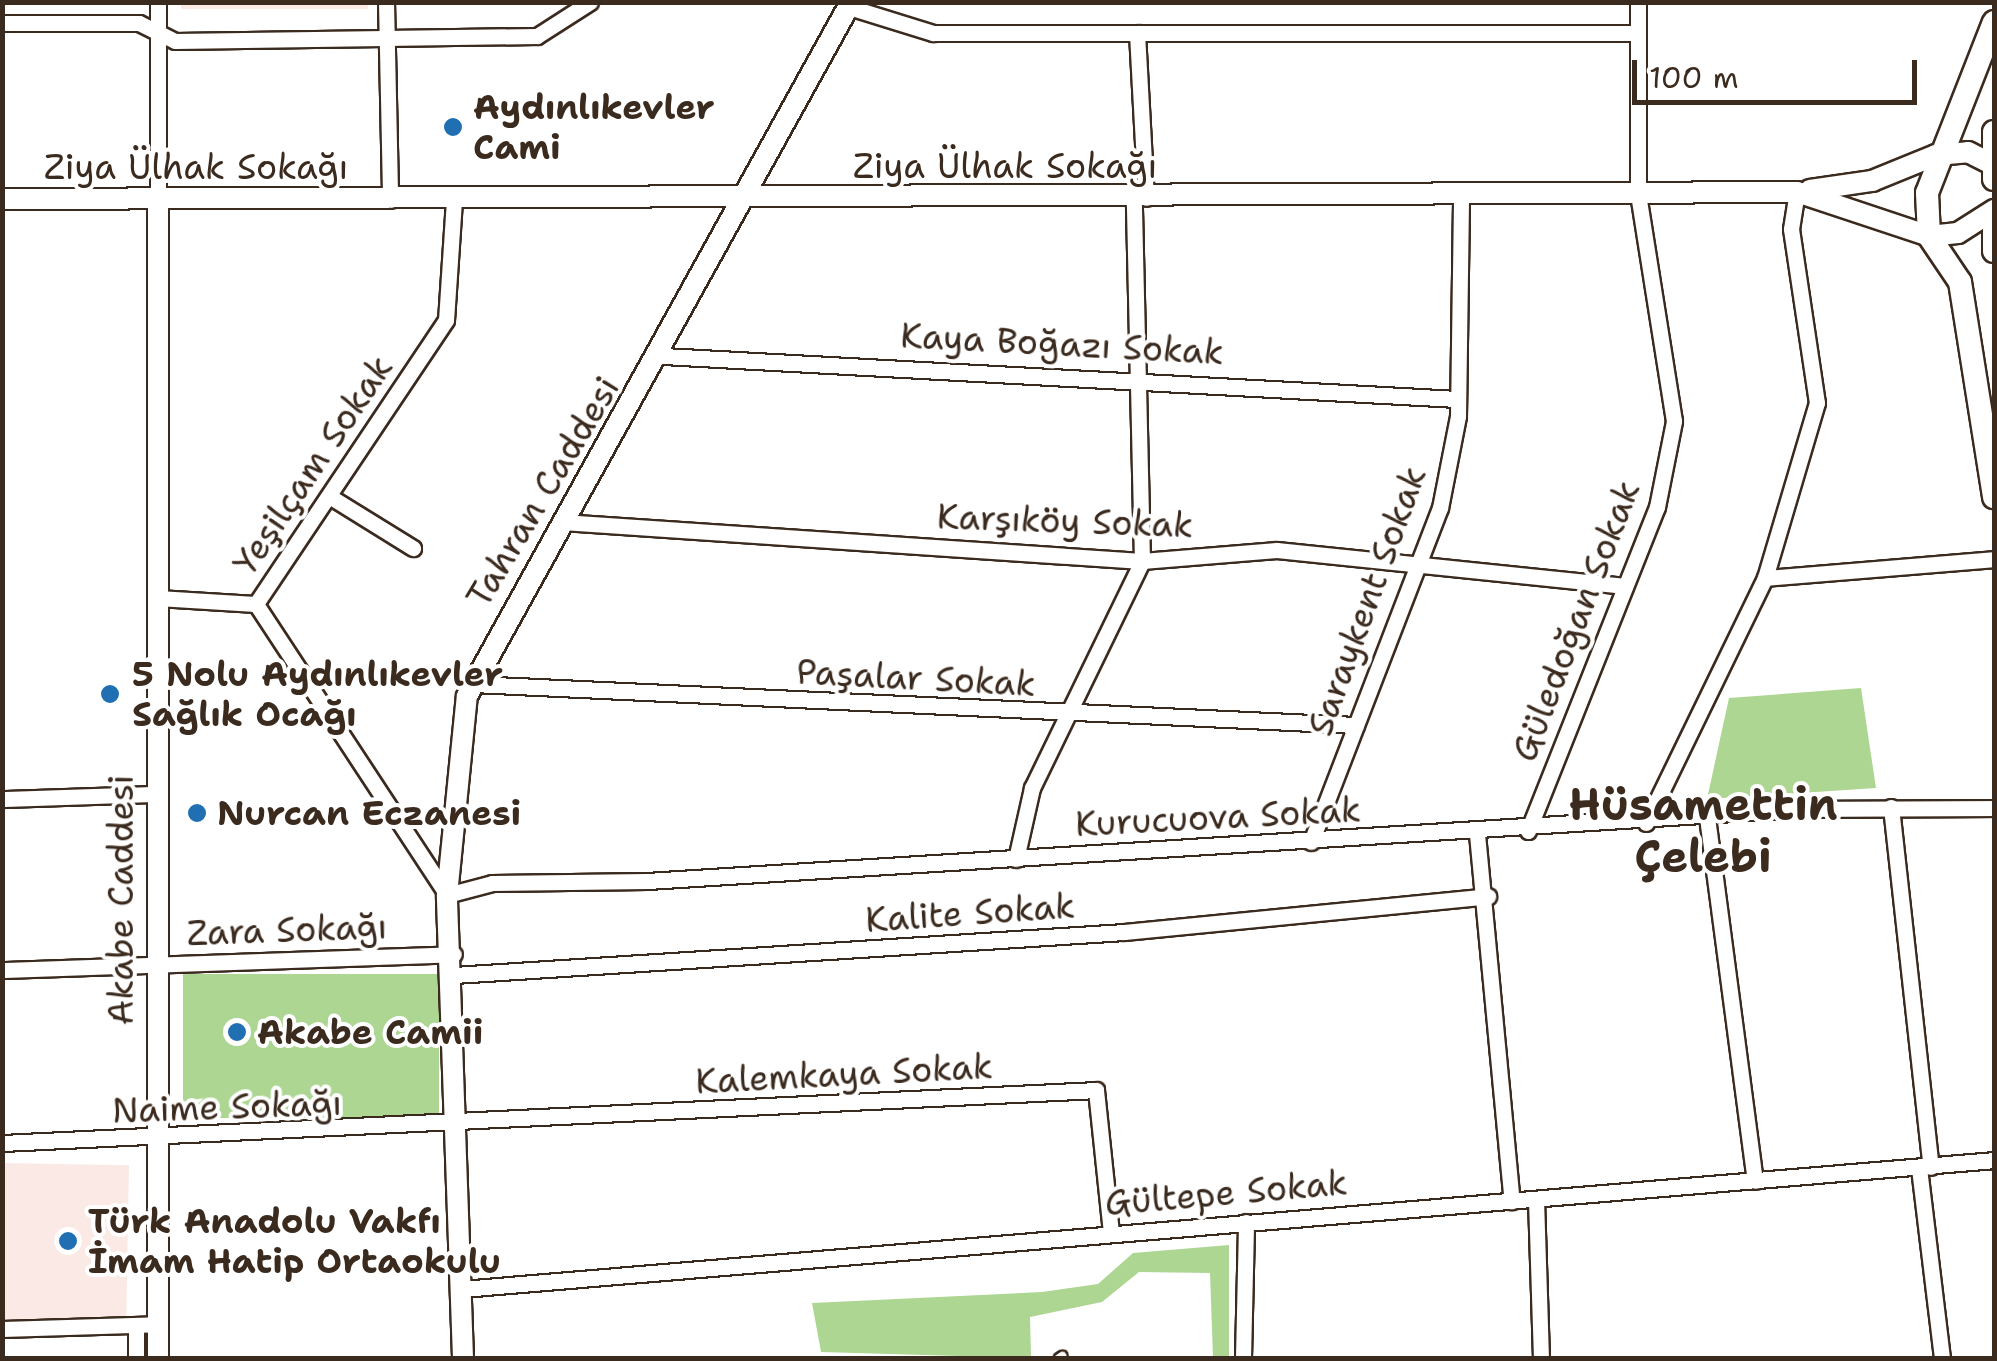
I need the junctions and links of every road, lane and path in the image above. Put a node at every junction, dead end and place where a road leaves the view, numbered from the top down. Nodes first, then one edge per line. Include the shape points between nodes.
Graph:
1 (158, 2) edge
2 (386, 2) edge
3 (590, 2) edge
4 (1638, 2) edge
5 (850, 5) edge
6 (1994, 22) edge
7 (2, 23) edge
8 (158, 32) junction
9 (1137, 33) junction
10 (1638, 33) junction
11 (389, 40) junction
12 (1994, 132) edge
13 (1936, 155) junction
14 (1994, 165) edge
15 (1994, 179) edge
16 (1796, 192) junction
17 (1638, 194) junction
18 (1462, 196) junction
19 (2, 198) edge
20 (1140, 198) junction
21 (744, 199) junction
22 (390, 200) junction
23 (454, 200) junction
24 (158, 201) junction
25 (1994, 210) edge
26 (1994, 223) edge
27 (1930, 236) junction
28 (1994, 251) edge
29 (664, 356) junction
30 (1142, 376) junction
31 (1458, 399) junction
32 (328, 496) junction
33 (1994, 497) edge
34 (562, 522) junction
35 (413, 548) dead end
36 (1994, 559) edge
37 (1420, 560) junction
38 (1142, 561) junction
39 (1765, 578) junction
40 (1625, 586) junction
41 (157, 598) junction
42 (256, 604) junction
43 (473, 684) junction
44 (1069, 717) junction
45 (1356, 725) junction
46 (153, 794) junction
47 (2, 799) edge
48 (1891, 807) junction
49 (1994, 808) edge
50 (1707, 817) junction
51 (1646, 823) junction
52 (1528, 831) junction
53 (1477, 834) junction
54 (1311, 842) junction
55 (1016, 859) junction
56 (447, 896) junction
57 (1488, 896) junction
58 (153, 965) junction
59 (454, 965) junction
60 (2, 970) edge
61 (454, 1128) junction
62 (153, 1142) junction
63 (2, 1143) edge
64 (1994, 1160) edge
65 (1925, 1168) junction
66 (1755, 1181) junction
67 (1536, 1199) junction
68 (1512, 1201) junction
69 (1246, 1222) junction
70 (1111, 1232) junction
71 (462, 1289) junction
72 (146, 1324) junction
73 (2, 1329) edge
74 (136, 1358) edge
75 (158, 1358) edge
76 (463, 1358) edge
77 (1243, 1358) edge
78 (1541, 1358) edge
79 (1942, 1358) edge

1 - 8 street
2 - 11 street
3 - 11 street via 537,36
4 - 10 street, Güledoğan Sokak
5 - 9 street via 933,33
5 - 21 street, Tahran Caddesi
6 - 13 main road
7 - 8 street via 139,23
8 - 11 street via 176,41
8 - 24 street
9 - 10 street
9 - 20 street
10 - 17 street, Güledoğan Sokak
11 - 22 street
12 - 14 main road
13 - 14 street via 1968,152
13 - 16 street via 1872,181
13 - 27 main road
14 - 15 main road
16 - 17 street, Ziya Ülhak Sokağı
16 - 27 street, Ziya Ülhak Sokağı
16 - 39 street via 1791,229 1817,403
17 - 18 street, Ziya Ülhak Sokağı
17 - 40 street, Güledoğan Sokak via 1674,421 1657,507
18 - 20 street, Ziya Ülhak Sokağı
18 - 31 street, Saraykent Sokak
19 - 24 street, Ziya Ülhak Sokağı
20 - 21 street, Ziya Ülhak Sokağı
20 - 30 street
21 - 23 street, Ziya Ülhak Sokağı
21 - 29 street, Tahran Caddesi
22 - 23 street, Ziya Ülhak Sokağı
22 - 24 street, Ziya Ülhak Sokağı
23 - 32 street, Yeşilçam Sokak via 446,320
24 - 41 street, Akabe Caddesi
25 - 27 street via 1958,233
26 - 28 main road
27 - 33 main road via 1960,282
29 - 30 street, Kaya Boğazı Sokak
29 - 34 street, Tahran Caddesi
30 - 31 street, Kaya Boğazı Sokak
30 - 38 street
31 - 37 street, Saraykent Sokak via 1440,508
32 - 35 street
32 - 42 street, Yeşilçam Sokak
34 - 38 street, Karşıköy Sokak
34 - 43 street, Tahran Caddesi
36 - 39 street
37 - 38 street, Karşıköy Sokak via 1276,550
37 - 40 street, Karşıköy Sokak
37 - 45 street, Saraykent Sokak
38 - 44 street
39 - 51 street
40 - 52 street, Güledoğan Sokak
41 - 42 street
41 - 46 street, Akabe Caddesi
42 - 56 street, Yeşilçam Sokak
43 - 44 street, Paşalar Sokak
43 - 56 street, Tahran Caddesi
44 - 45 street, Paşalar Sokak
44 - 55 street via 1032,788
45 - 54 street, Saraykent Sokak
46 - 47 street
46 - 58 street, Akabe Caddesi
48 - 49 street, Kurucuova Sokak
48 - 50 street, Kurucuova Sokak
48 - 65 street
50 - 51 street, Kurucuova Sokak
50 - 66 street
51 - 52 street, Kurucuova Sokak
52 - 53 street, Kurucuova Sokak
53 - 54 street, Kurucuova Sokak
53 - 57 street
54 - 55 street, Kurucuova Sokak
55 - 56 street, Kurucuova Sokak via 492,882
56 - 59 street, Tahran Caddesi
57 - 59 street, Kalite Sokak via 1124,932
57 - 68 street
58 - 59 street, Zara Sokağı
58 - 60 street, Zara Sokağı
58 - 62 street, Akabe Caddesi
59 - 61 street, Tahran Caddesi
61 - 62 street, Naime Sokağı
61 - 70 street, Kalemkaya Sokak via 1096,1090
61 - 71 street, Tahran Caddesi
62 - 63 street, Naime Sokağı
62 - 72 street, Akabe Caddesi
64 - 65 street, Gültepe Sokak
65 - 66 street, Gültepe Sokak
65 - 79 street
66 - 67 street, Gültepe Sokak
67 - 68 street, Gültepe Sokak
67 - 78 street
68 - 69 street, Gültepe Sokak
69 - 70 street, Gültepe Sokak
69 - 77 street
70 - 71 street, Gültepe Sokak
71 - 76 street, Tahran Caddesi
72 - 73 street
72 - 74 street
72 - 75 street, Akabe Caddesi

